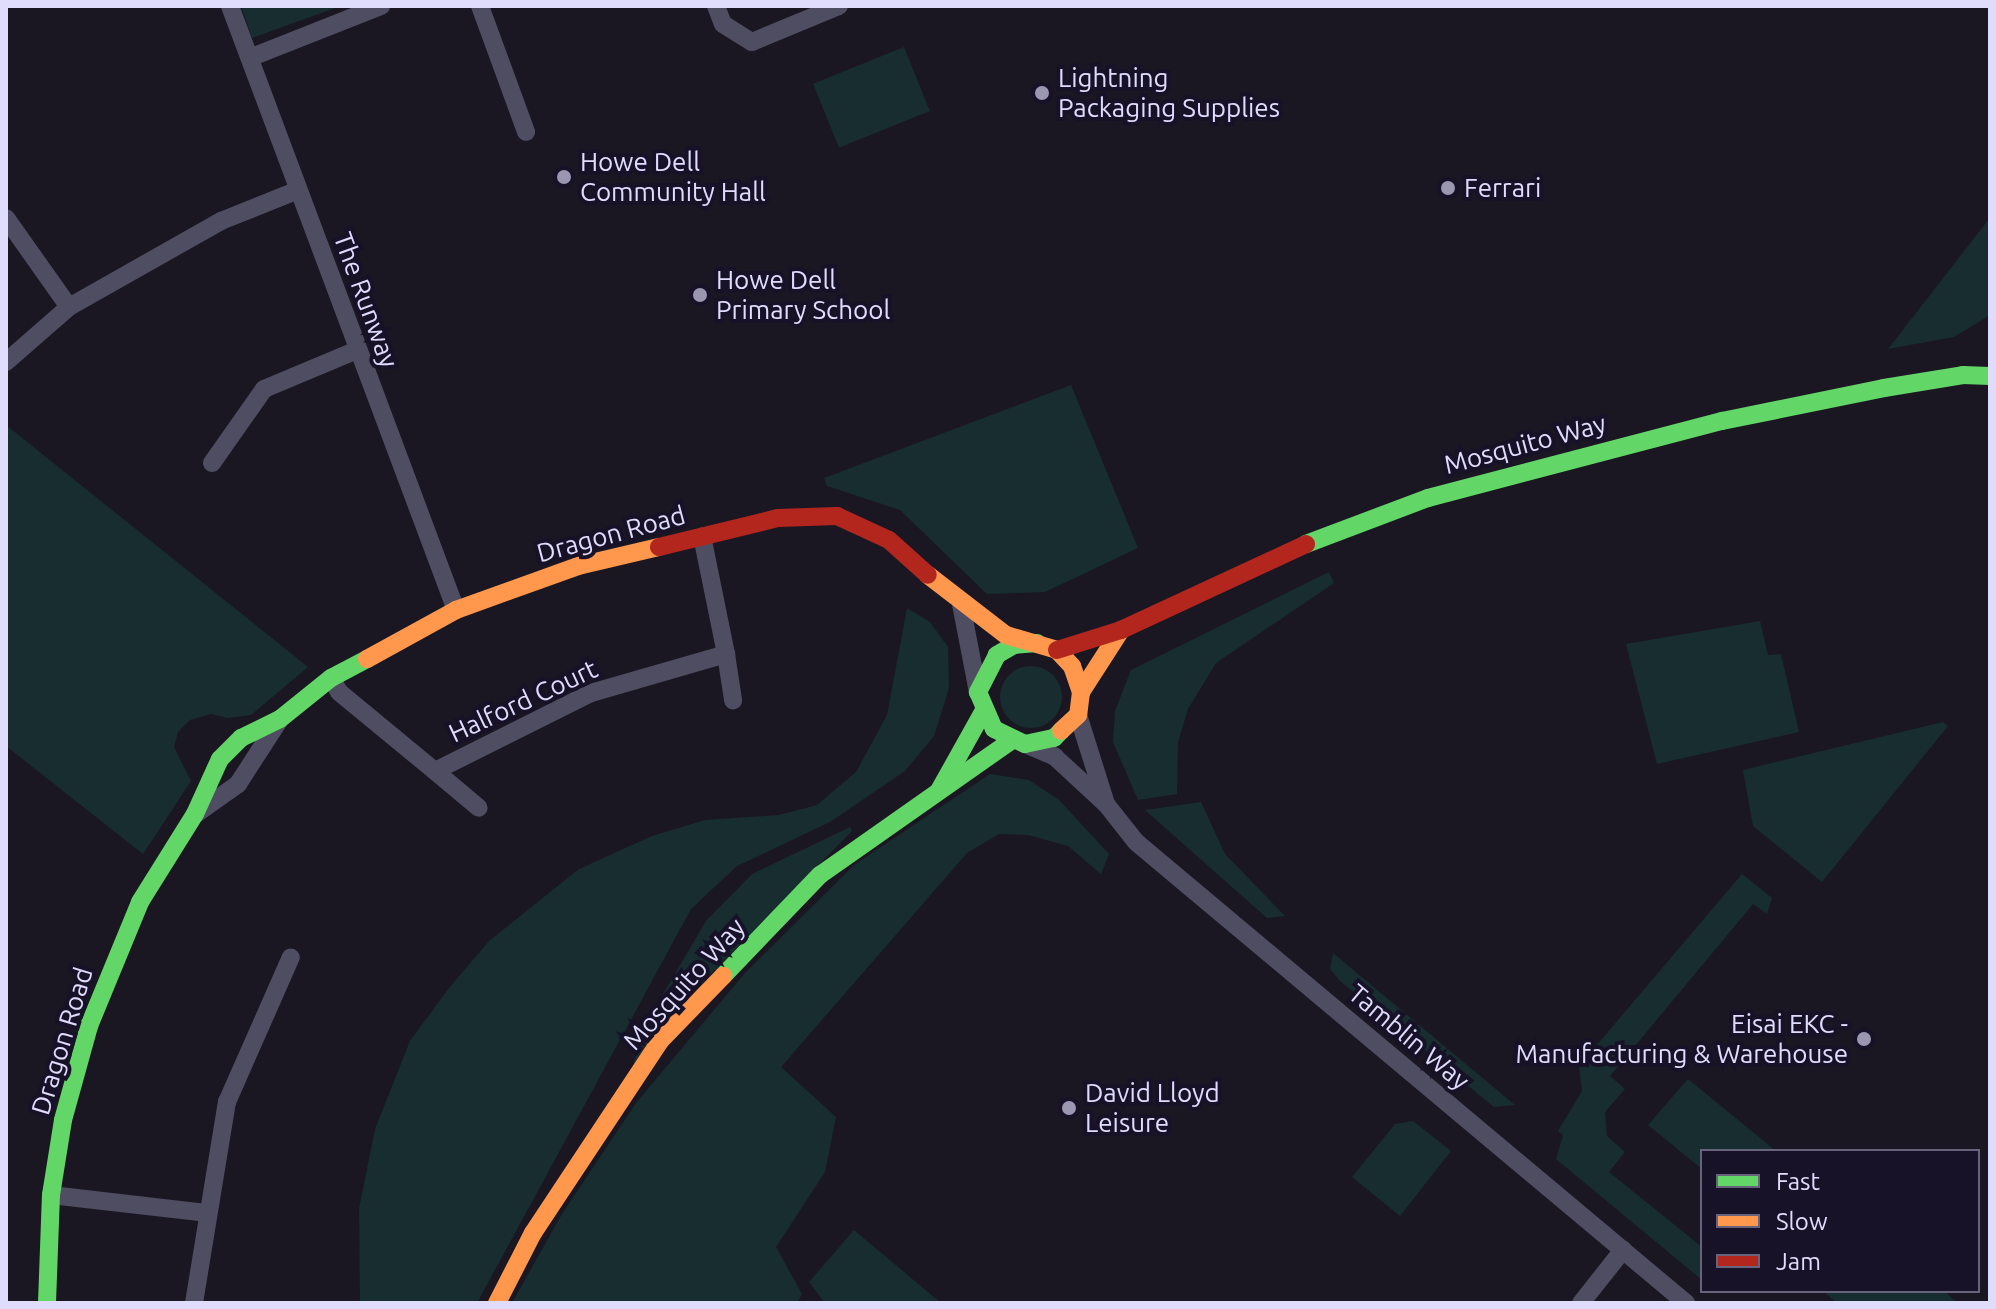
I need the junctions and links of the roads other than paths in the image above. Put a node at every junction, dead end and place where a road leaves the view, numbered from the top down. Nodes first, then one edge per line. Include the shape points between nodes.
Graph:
1 (230, 6) edge
2 (381, 6) edge
3 (480, 6) edge
4 (716, 6) edge
5 (839, 6) edge
6 (252, 57) junction
7 (526, 132) dead end
8 (298, 190) junction
9 (6, 218) edge
10 (69, 307) junction
11 (355, 351) junction
12 (1990, 357) edge
13 (6, 362) edge
14 (1963, 375) junction
15 (1990, 376) edge
16 (212, 463) dead end
17 (702, 536) junction
18 (961, 604) junction
19 (456, 610) junction
20 (1121, 630) junction
21 (1037, 643) junction
22 (1057, 650) junction
23 (726, 654) junction
24 (331, 678) junction
25 (978, 692) junction
26 (1081, 692) junction
27 (733, 700) dead end
28 (983, 712) junction
29 (1078, 715) junction
30 (280, 719) junction
31 (1018, 742) junction
32 (435, 771) junction
33 (940, 789) junction
34 (1106, 804) junction
35 (479, 808) dead end
36 (195, 814) junction
37 (291, 957) dead end
38 (51, 1195) junction
39 (206, 1213) junction
40 (1623, 1250) junction
41 (47, 1303) edge
42 (194, 1303) edge
43 (497, 1303) edge
44 (1581, 1303) edge
45 (1686, 1303) edge

1 - 6 street, The Runway
2 - 6 street
3 - 7 street
4 - 5 street via 723,24 752,42
6 - 8 street, The Runway
8 - 10 street via 221,221
8 - 11 street, The Runway
9 - 10 street
10 - 13 street
11 - 16 street via 264,389
11 - 19 street, The Runway
12 - 14 street, Mosquito Way
14 - 15 street, Mosquito Way
14 - 20 street, Mosquito Way via 1722,421 1428,498 1302,545
17 - 18 street, Dragon Road via 778,518 837,516 889,540
17 - 19 street, Dragon Road via 578,566
17 - 23 street
18 - 21 street, Dragon Road via 1006,635
18 - 25 street
19 - 24 street, Dragon Road
20 - 22 street, Mosquito Way
20 - 26 street
21 - 22 street
21 - 25 street via 1014,645 997,655
22 - 26 street via 1072,666
23 - 27 street
23 - 32 street, Halford Court via 591,693
24 - 30 street, Dragon Road
24 - 32 street, Halford Court via 339,692
25 - 28 street
26 - 29 street
28 - 31 street via 994,729
28 - 33 street, Mosquito Way
29 - 31 street via 1054,738
29 - 34 street, Tamblin Way
30 - 36 street, Dragon Road via 238,784
30 - 36 street, Dragon Road via 241,738 220,759
31 - 33 street, Mosquito Way
31 - 34 street, Tamblin Way via 1055,757
32 - 35 street, Halford Court
33 - 43 street, Mosquito Way via 820,875 660,1041 533,1233
34 - 40 street, Tamblin Way via 1136,842
36 - 38 street, Dragon Road via 140,902 94,1012 63,1120
37 - 39 street via 227,1102
38 - 39 street
38 - 41 street, Dragon Road
39 - 42 street
40 - 44 street
40 - 45 street, Tamblin Way

